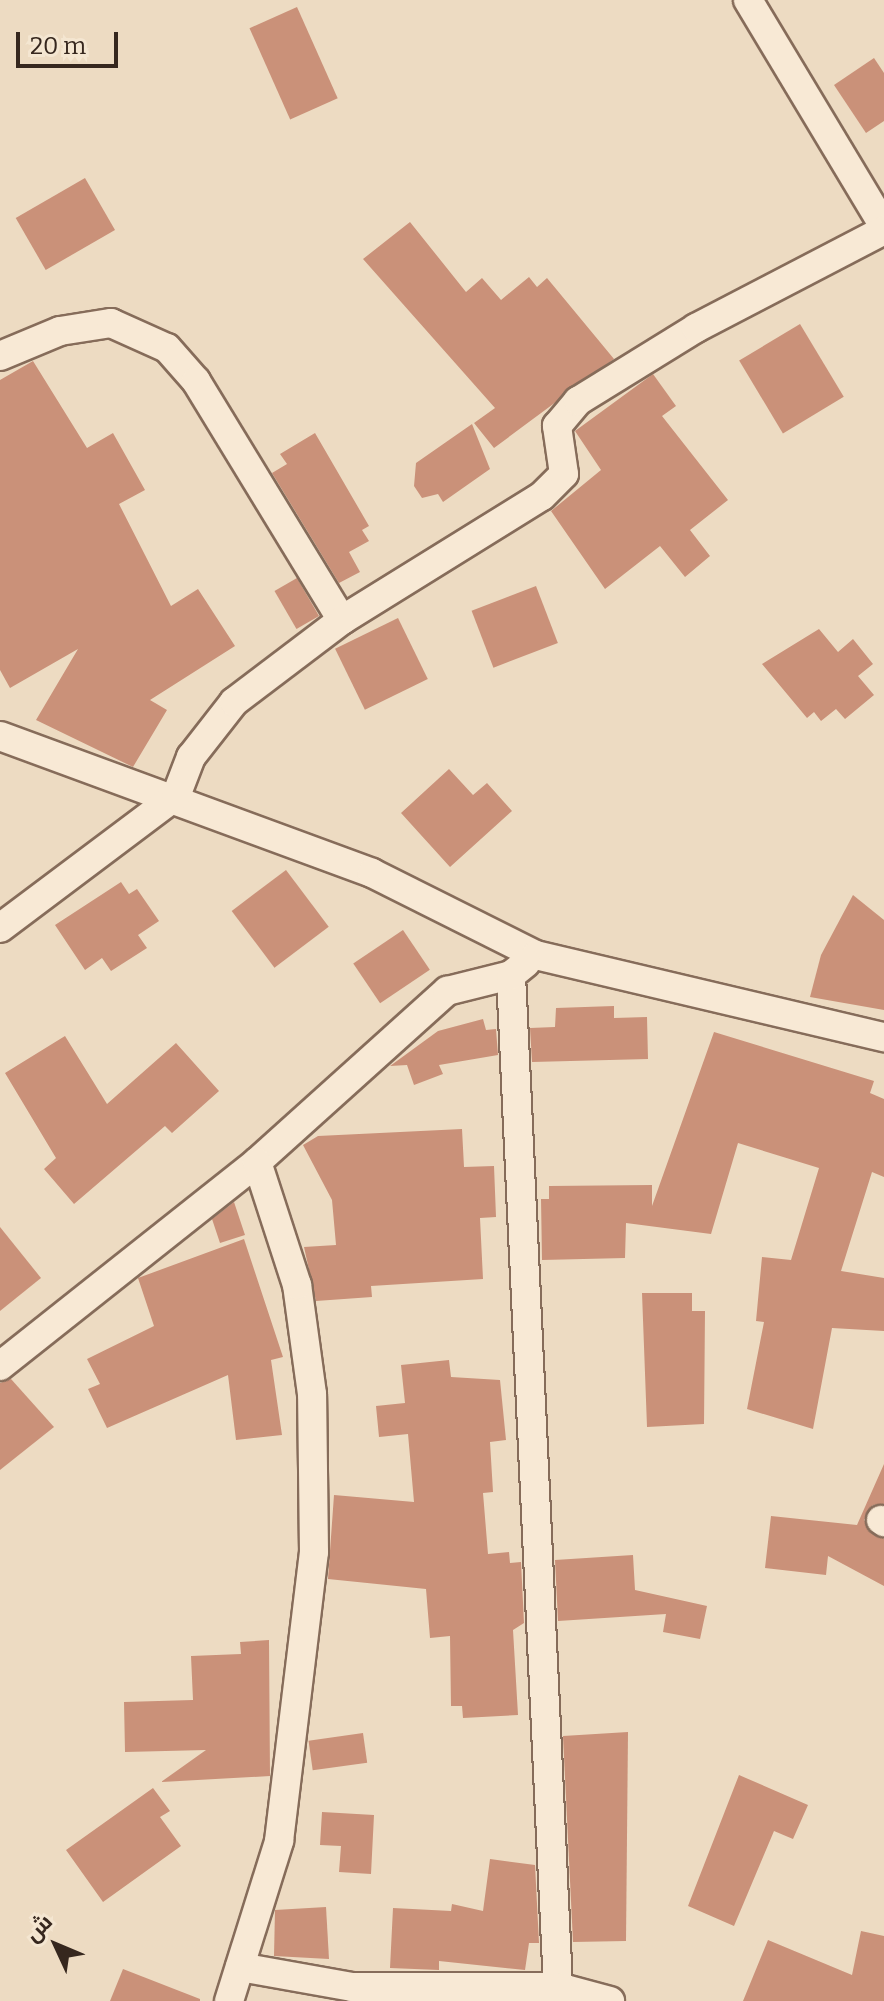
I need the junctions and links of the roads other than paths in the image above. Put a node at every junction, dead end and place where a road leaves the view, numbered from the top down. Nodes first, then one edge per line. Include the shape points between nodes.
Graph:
1 (748, 0) edge
2 (884, 228) edge
3 (0, 356) edge
4 (342, 620) junction
5 (0, 736) edge
6 (176, 796) junction
7 (0, 928) edge
8 (536, 955) junction
9 (511, 975) junction
10 (884, 1037) edge
11 (257, 1162) junction
12 (0, 1366) edge
13 (240, 1967) junction
14 (558, 1987) junction
15 (229, 2001) edge
16 (610, 2001) edge

1 - 2 street
2 - 4 street via 696,328 578,401 557,426 564,474 542,496
3 - 4 street via 60,331 111,323 167,348 196,381
4 - 6 street via 234,702 191,757
5 - 6 street
6 - 7 street
6 - 8 street via 372,873
8 - 9 street
8 - 10 street
9 - 11 street via 447,991
9 - 14 street
11 - 12 street
11 - 13 street via 297,1285 312,1394 314,1552 279,1841
13 - 14 street via 352,1987
13 - 15 street
14 - 16 street

